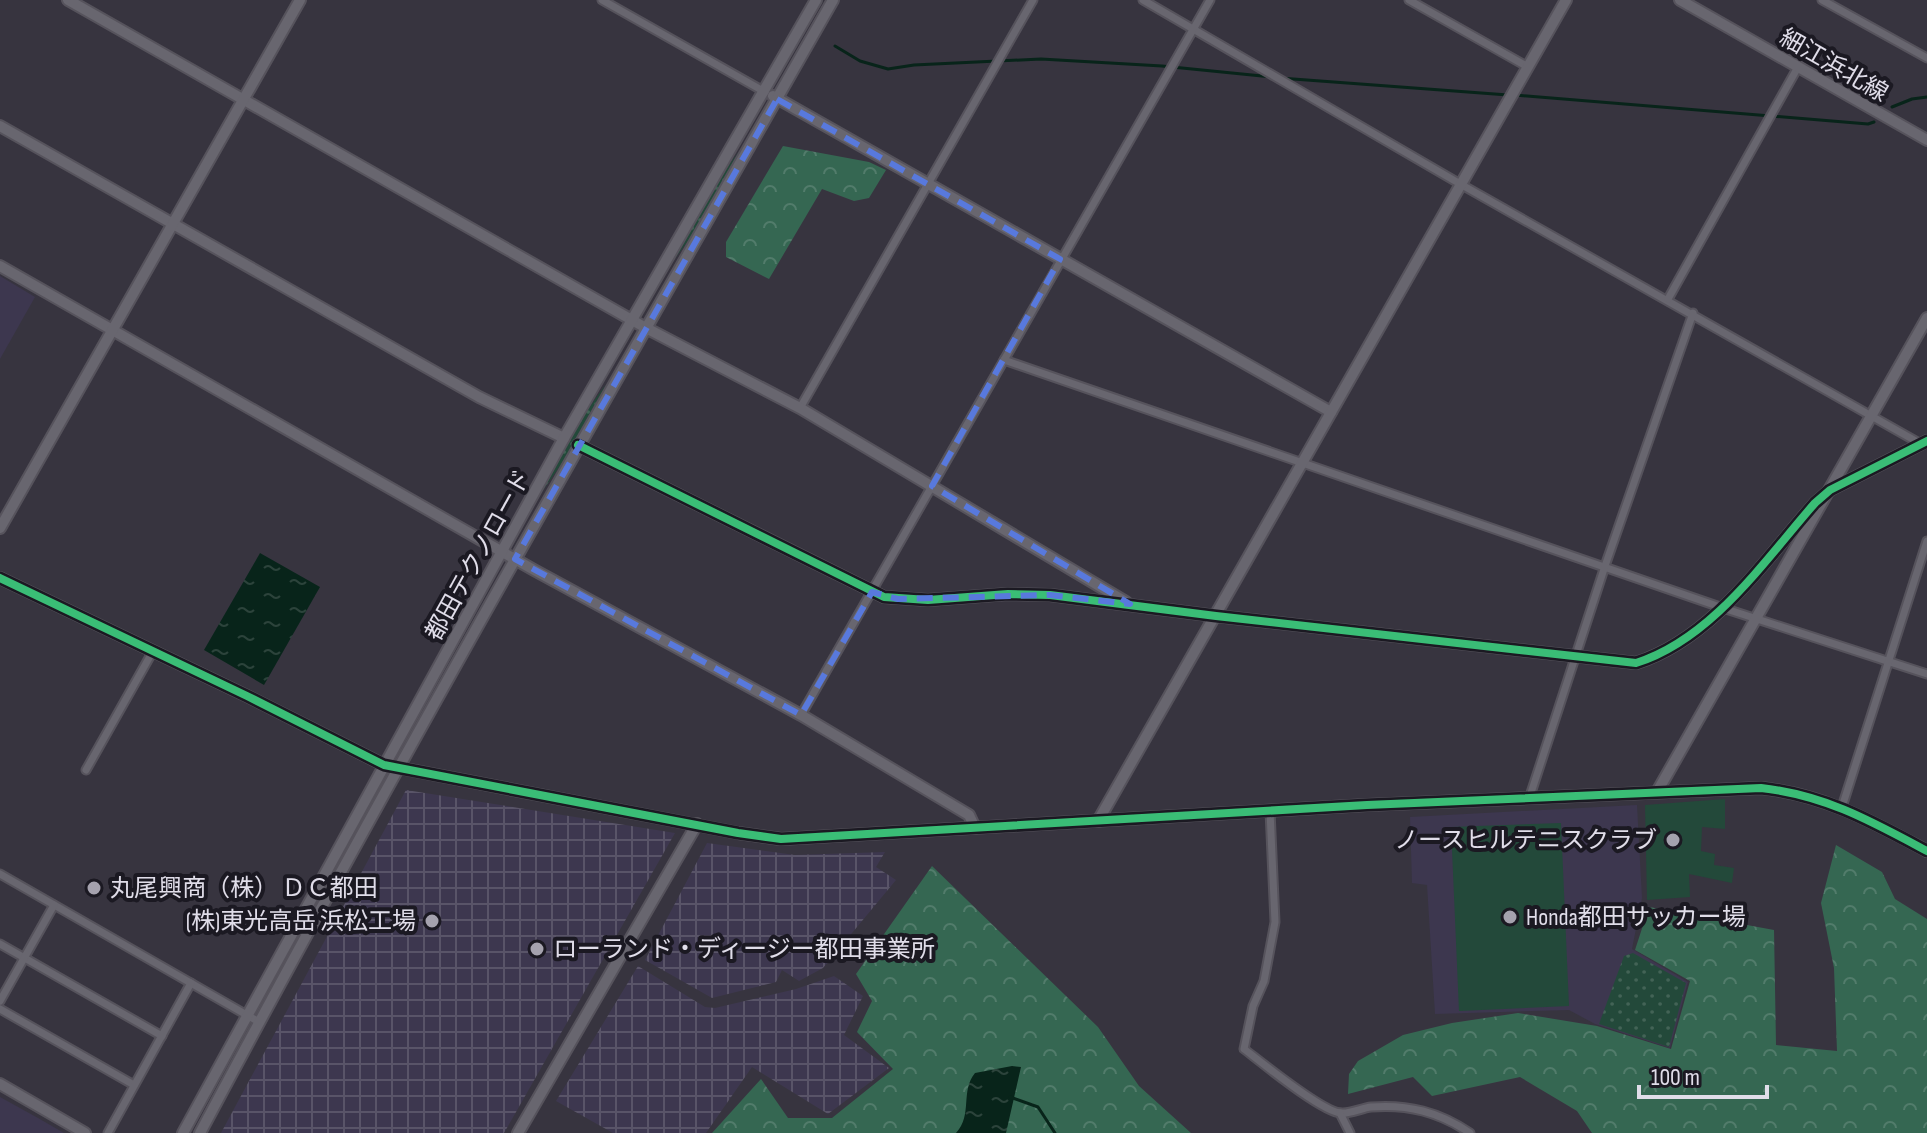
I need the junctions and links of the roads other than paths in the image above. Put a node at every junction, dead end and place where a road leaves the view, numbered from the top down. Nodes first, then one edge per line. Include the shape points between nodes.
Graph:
1 (68, 0) edge
2 (300, 0) edge
3 (602, 0) edge
4 (816, 0) edge
5 (833, 0) edge
6 (1033, 0) edge
7 (1143, 0) edge
8 (1210, 0) edge
9 (1409, 0) edge
10 (1566, 0) edge
11 (1680, 0) edge
12 (1822, 0) edge
13 (1834, 3) edge
14 (1193, 29) junction
15 (1927, 58) edge
16 (1528, 67) junction
17 (1798, 67) junction
18 (765, 92) junction
19 (243, 99) junction
20 (777, 99) junction
21 (0, 126) edge
22 (1927, 140) edge
23 (928, 184) junction
24 (1462, 185) junction
25 (173, 223) junction
26 (1060, 259) junction
27 (0, 266) edge
28 (1668, 299) junction
29 (1693, 313) junction
30 (1927, 318) edge
31 (633, 320) junction
32 (646, 328) junction
33 (113, 330) junction
34 (1004, 360) junction
35 (800, 408) junction
36 (1331, 412) junction
37 (1872, 415) junction
38 (564, 438) junction
39 (1924, 442) edge
40 (578, 445) junction
41 (1303, 463) junction
42 (932, 486) junction
43 (1830, 490) junction
44 (0, 528) edge
45 (1927, 541) edge
46 (503, 553) junction
47 (515, 559) junction
48 (1605, 566) junction
49 (0, 578) edge
50 (872, 592) junction
51 (1130, 604) junction
52 (1723, 608) junction
53 (1216, 616) junction
54 (1756, 618) junction
55 (153, 651) junction
56 (1574, 657) junction
57 (1888, 661) junction
58 (1927, 674) edge
59 (801, 715) junction
60 (384, 765) junction
61 (398, 767) junction
62 (86, 770) dead end
63 (1657, 792) junction
64 (1529, 799) junction
65 (1842, 807) junction
66 (1270, 811) junction
67 (1098, 821) junction
68 (697, 824) junction
69 (975, 828) junction
70 (1927, 851) edge
71 (0, 874) edge
72 (54, 905) junction
73 (0, 944) edge
74 (24, 958) junction
75 (191, 983) junction
76 (0, 1001) edge
77 (0, 1009) edge
78 (247, 1015) junction
79 (259, 1022) junction
80 (162, 1036) junction
81 (0, 1084) edge
82 (134, 1085) junction
83 (1340, 1113) junction
84 (85, 1133) edge
85 (108, 1133) edge
86 (183, 1133) edge
87 (200, 1133) edge
88 (518, 1133) edge
89 (1350, 1133) edge
90 (1470, 1133) edge

1 - 19 street
2 - 19 street
3 - 18 street
4 - 18 street, 都田テクノロード
5 - 20 street, 都田テクノロード
6 - 23 street
7 - 14 street
8 - 14 street
9 - 16 street
10 - 16 street
11 - 17 street, 細江浜北線
12 - 13 street
13 - 15 street
14 - 24 street
14 - 26 street
16 - 24 street
17 - 22 street, 細江浜北線
17 - 28 street
18 - 20 street
18 - 31 street, 都田テクノロード
19 - 25 street
19 - 31 street
20 - 23 street
20 - 32 street, 都田テクノロード
21 - 25 street
23 - 26 street
23 - 35 street
24 - 28 street
24 - 36 street
25 - 33 street
25 - 38 street via 479,397
26 - 34 street
26 - 36 street
27 - 33 street
28 - 29 street
29 - 37 street
29 - 48 street
30 - 37 street
31 - 32 street
31 - 38 street, 都田テクノロード
32 - 35 street
32 - 40 street, 都田テクノロード
33 - 44 street
33 - 46 street
34 - 41 street
34 - 42 street
35 - 42 street
36 - 41 street
37 - 39 street
37 - 43 street
38 - 46 street, 都田テクノロード
39 - 43 street
40 - 47 street, 都田テクノロード
40 - 50 street
41 - 48 street
41 - 53 street
42 - 50 street
42 - 51 street
43 - 52 street
43 - 54 street
45 - 57 street
46 - 47 street
46 - 60 street, 都田テクノロード
47 - 59 street
47 - 61 street, 都田テクノロード
48 - 52 street
48 - 56 street
49 - 55 street
50 - 51 street via 898,599 1050,595
50 - 59 street
51 - 53 street
52 - 54 street
52 - 56 street via 1663,655 1636,663
53 - 56 street
53 - 67 street
54 - 57 street
54 - 63 street
55 - 60 street
55 - 62 street
56 - 64 street
57 - 58 street
57 - 65 street
59 - 69 street via 969,815
60 - 61 street
60 - 78 street, 都田テクノロード
61 - 68 street
61 - 79 street, 都田テクノロード
63 - 64 street
63 - 65 street via 1761,788
64 - 66 street
65 - 70 street
66 - 67 street
66 - 83 street via 1275,922 1244,1049 1313,1100
67 - 69 street
68 - 69 street via 781,839
68 - 88 street
71 - 72 street
72 - 74 street
72 - 75 street
73 - 74 street
74 - 76 street
74 - 80 street
75 - 78 street
75 - 80 street
77 - 82 street
78 - 79 street
78 - 86 street, 都田テクノロード
79 - 87 street, 都田テクノロード
80 - 82 street
81 - 84 street
82 - 85 street
83 - 89 street
83 - 90 street via 1402,1106 1433,1113

